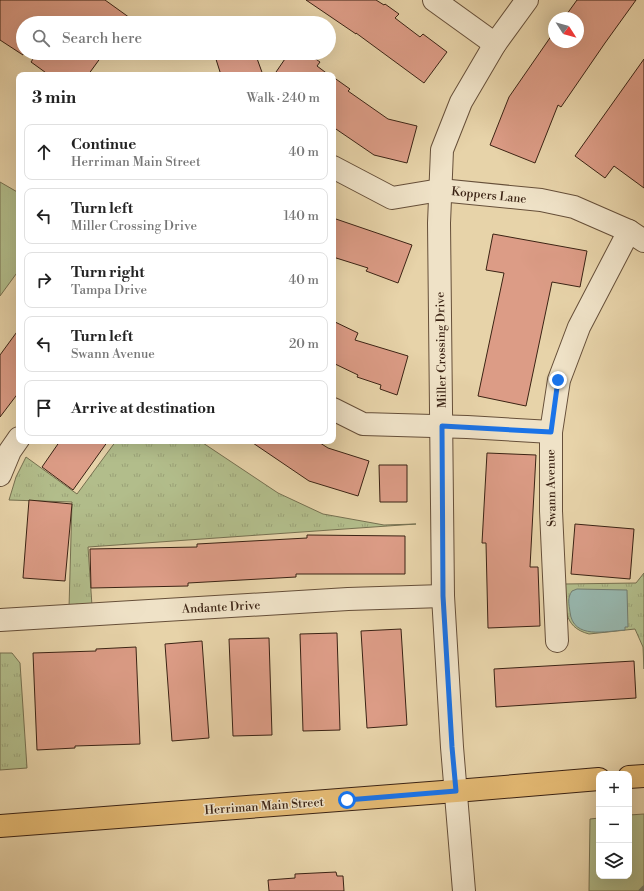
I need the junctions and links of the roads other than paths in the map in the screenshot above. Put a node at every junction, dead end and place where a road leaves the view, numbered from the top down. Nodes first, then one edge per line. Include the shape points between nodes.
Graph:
1 (434, 0) edge
2 (527, 0) edge
3 (495, 44) junction
4 (336, 169) edge
5 (440, 190) junction
6 (636, 236) edge
7 (336, 410) edge
8 (442, 426) junction
9 (551, 432) junction
10 (16, 443) edge
11 (0, 475) edge
12 (443, 596) junction
13 (0, 620) edge
14 (556, 641) dead end
15 (644, 776) edge
16 (632, 777) edge
17 (596, 779) edge
18 (456, 791) junction
19 (0, 826) edge
20 (464, 891) edge

1 - 3 street
2 - 3 street, Miller Crossing Drive
3 - 5 street, Miller Crossing Drive via 461,102 442,150
4 - 5 street, Koppers Lane via 392,198
5 - 6 street, Koppers Lane via 541,200 574,207
5 - 8 street, Miller Crossing Drive
6 - 9 street, Swann Avenue via 576,334 558,380
7 - 8 street via 363,424
8 - 9 street
8 - 12 street, Miller Crossing Drive
9 - 14 street, Swann Avenue
10 - 11 street
12 - 13 street, Andante Drive
12 - 18 street, Miller Crossing Drive
15 - 16 main road
17 - 18 main road, Herriman Main Street
18 - 19 main road, Herriman Main Street
18 - 20 street, Miller Crossing Drive

